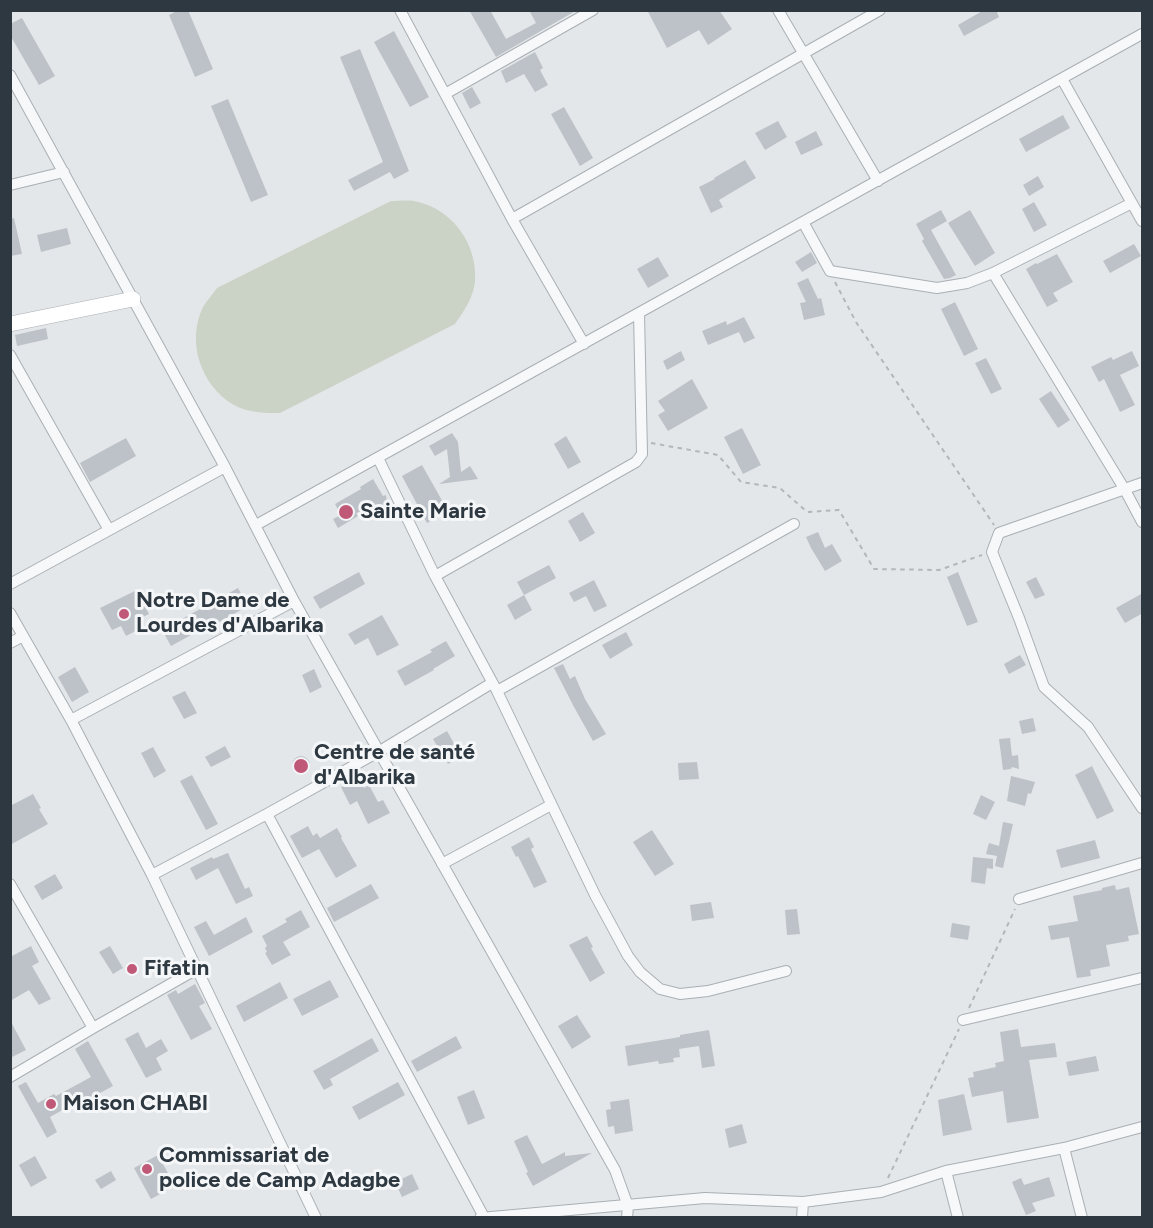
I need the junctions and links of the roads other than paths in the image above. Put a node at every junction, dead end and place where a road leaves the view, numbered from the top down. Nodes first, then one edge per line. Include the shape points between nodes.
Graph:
1 (400, 10) edge
2 (593, 10) edge
3 (778, 10) edge
4 (880, 10) edge
5 (1143, 34) edge
6 (804, 54) junction
7 (10, 75) edge
8 (1062, 79) junction
9 (445, 94) junction
10 (64, 172) junction
11 (878, 181) junction
12 (10, 185) edge
13 (1132, 203) junction
14 (512, 219) junction
15 (1143, 221) edge
16 (803, 222) junction
17 (993, 273) junction
18 (133, 299) junction
19 (639, 313) junction
20 (10, 324) edge
21 (584, 344) junction
22 (10, 355) edge
23 (378, 458) junction
24 (225, 467) junction
25 (1143, 483) edge
26 (1125, 490) junction
27 (1143, 522) edge
28 (794, 524) dead end
29 (256, 525) junction
30 (109, 530) junction
31 (435, 576) junction
32 (10, 584) edge
33 (294, 601) junction
34 (10, 613) edge
35 (23, 636) junction
36 (10, 643) edge
37 (494, 687) junction
38 (71, 720) junction
39 (380, 751) junction
40 (551, 805) junction
41 (1143, 808) edge
42 (267, 814) junction
43 (1143, 863) edge
44 (442, 864) junction
45 (152, 875) junction
46 (10, 884) edge
47 (1019, 899) road end
48 (197, 969) junction
49 (786, 971) dead end
50 (1143, 978) edge
51 (963, 1020) road end
52 (93, 1028) junction
53 (10, 1077) edge
54 (1143, 1127) edge
55 (1064, 1148) junction
56 (946, 1171) junction
57 (803, 1203) junction
58 (628, 1206) junction
59 (482, 1217) edge
60 (316, 1218) edge
61 (627, 1218) edge
62 (802, 1218) edge
63 (958, 1218) edge
64 (1082, 1218) edge

1 - 9 street
2 - 9 street
3 - 6 street
4 - 6 street
5 - 8 street
6 - 11 street
6 - 14 street
7 - 10 street
8 - 11 street
8 - 13 street
9 - 14 street
10 - 12 street
10 - 18 street
11 - 16 street
13 - 15 street
13 - 17 street
14 - 21 street
16 - 17 street via 830,271 937,288
16 - 19 street
17 - 26 street
18 - 20 street
18 - 24 street
19 - 21 street
19 - 31 street via 642,454 636,462
21 - 23 street
22 - 30 street
23 - 29 street
23 - 31 street
24 - 29 street
24 - 30 street
25 - 26 street
26 - 27 street
26 - 41 street via 999,533 992,552 1044,687 1088,727
28 - 37 street
29 - 33 street
30 - 32 street
31 - 37 street
33 - 38 street
33 - 39 street
34 - 35 street
35 - 36 street
35 - 38 street
37 - 39 street
37 - 40 street
38 - 45 street
39 - 42 street
39 - 44 street
40 - 44 street
40 - 49 street via 628,956 660,989 680,994
42 - 45 street
42 - 59 street
43 - 47 street
44 - 58 street via 615,1170
45 - 48 street
46 - 52 street
48 - 52 street
48 - 60 street
50 - 51 street
52 - 53 street
54 - 55 street
55 - 56 street
55 - 64 street
56 - 57 street via 881,1192
56 - 63 street
57 - 58 street via 705,1198
57 - 62 street
58 - 59 street
58 - 61 street

